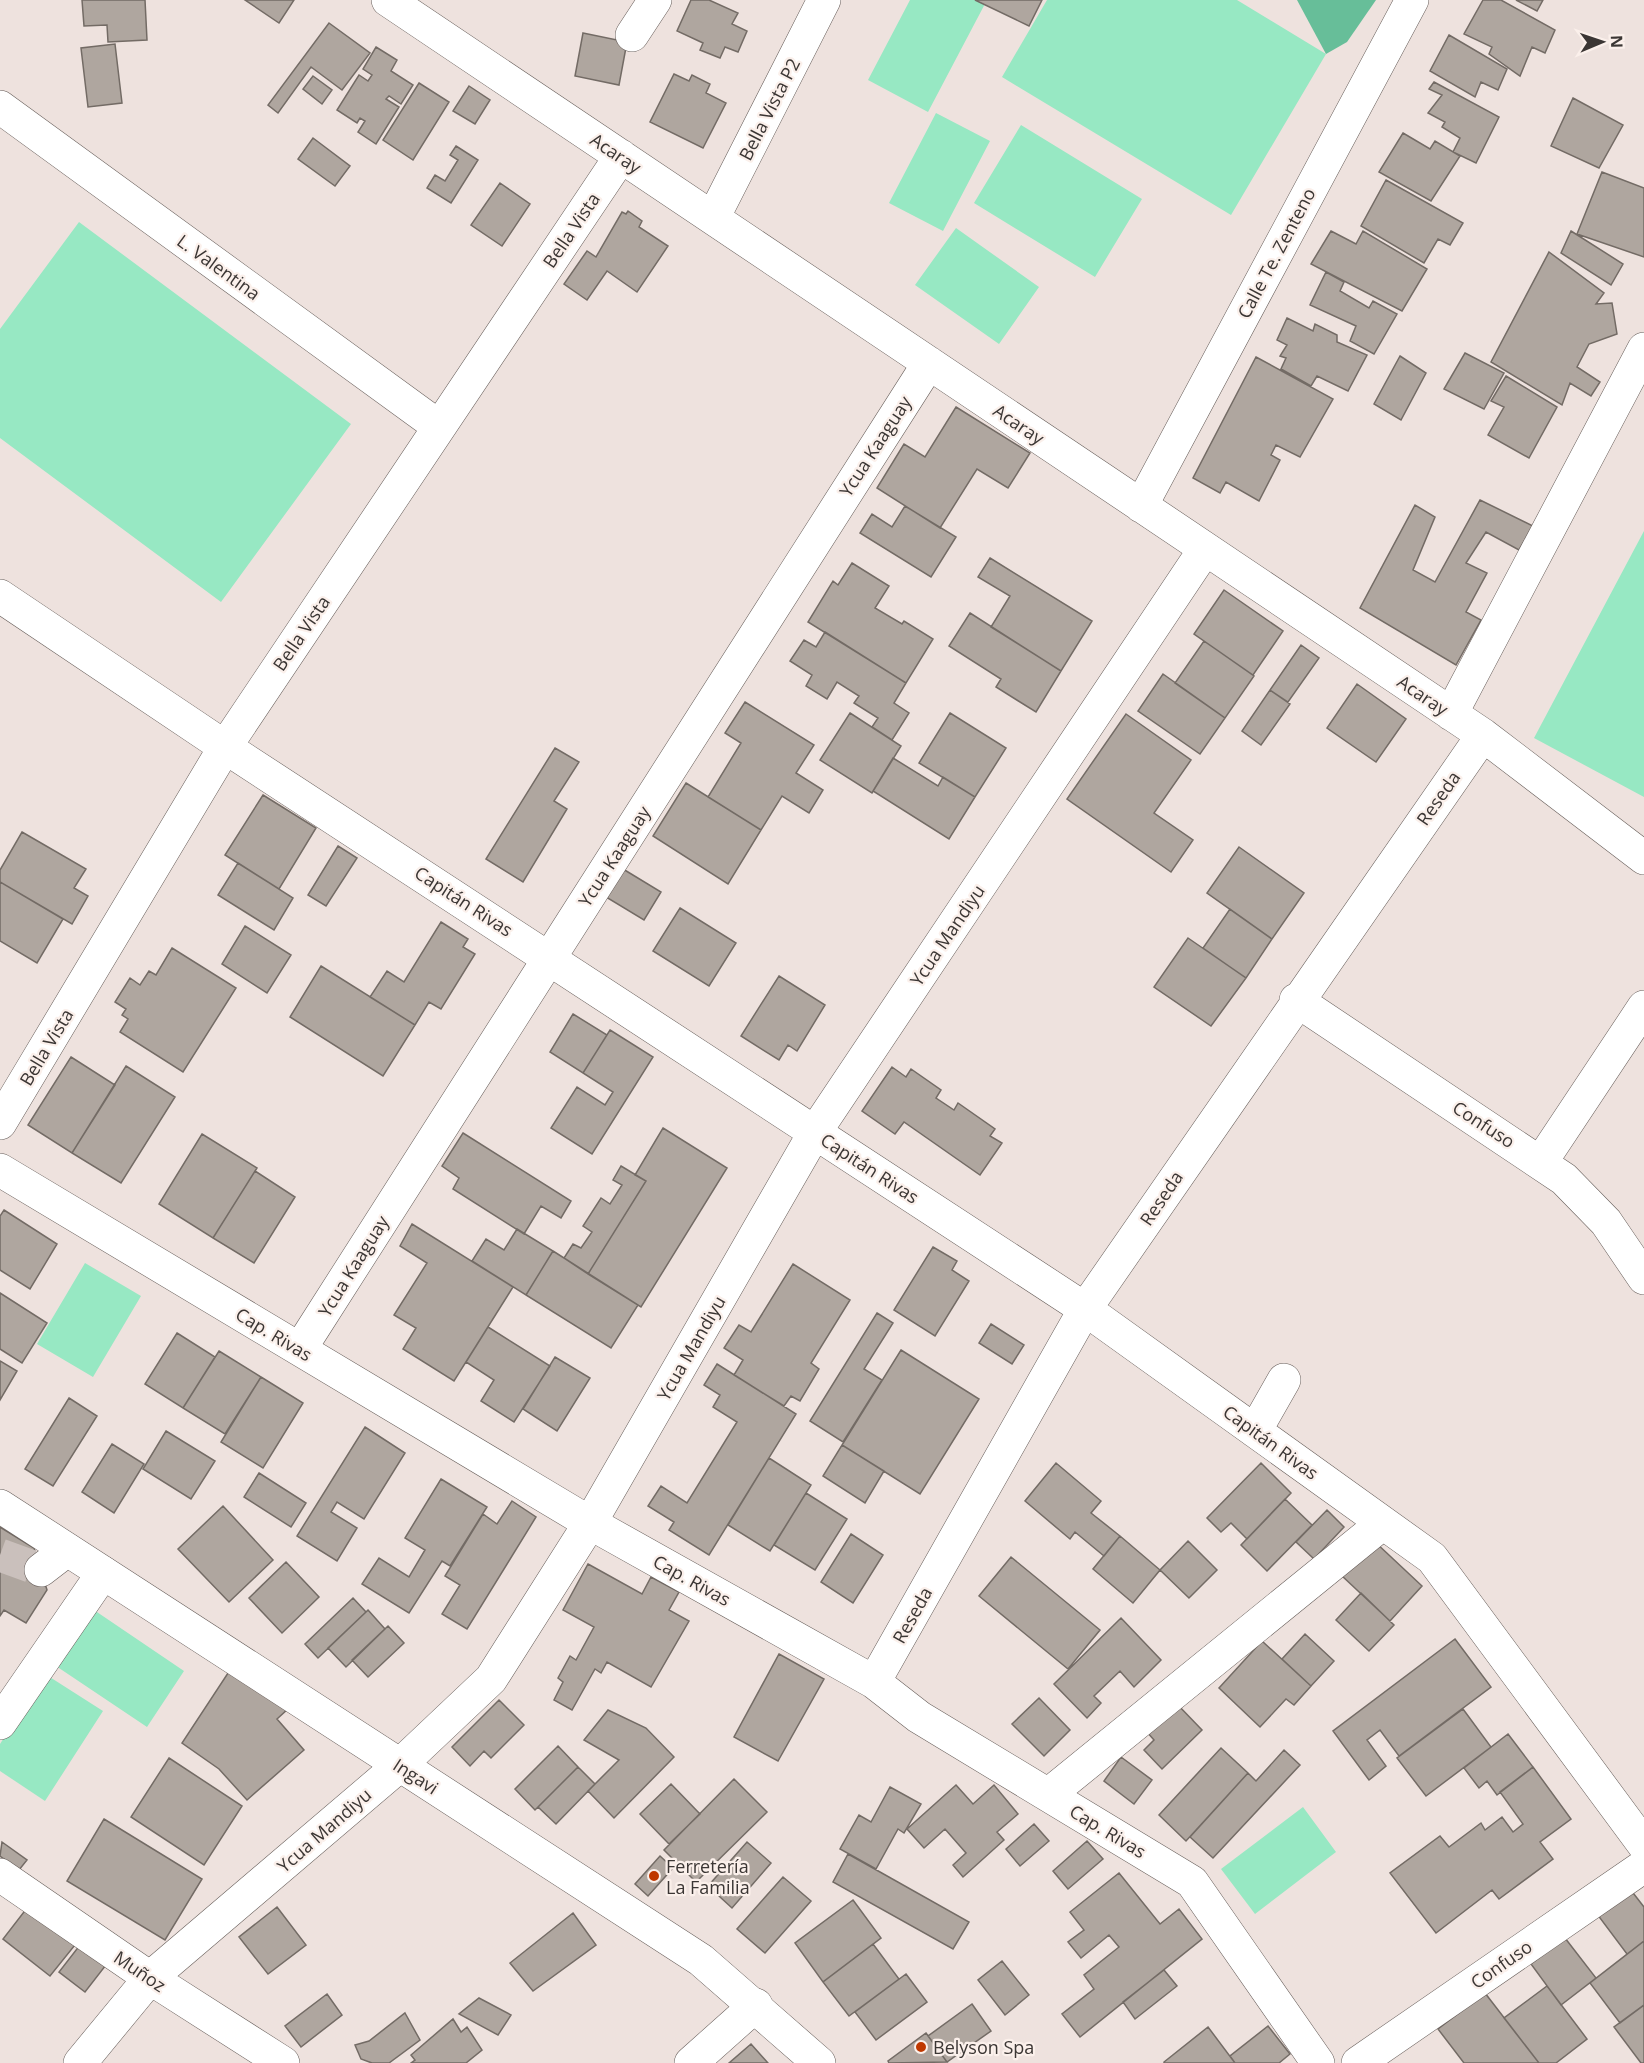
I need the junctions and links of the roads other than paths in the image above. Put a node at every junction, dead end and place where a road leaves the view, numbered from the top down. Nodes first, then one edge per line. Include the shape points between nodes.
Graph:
1 (388, 0) edge
2 (655, 0) edge
3 (824, 0) edge
4 (1412, 0) edge
5 (632, 35) dead end
6 (0, 107) edge
7 (621, 156) junction
8 (713, 218) junction
9 (1643, 353) edge
10 (928, 363) junction
11 (438, 426) junction
12 (1141, 506) junction
13 (1205, 549) junction
14 (0, 596) edge
15 (1451, 714) junction
16 (1482, 735) junction
17 (225, 747) junction
18 (1644, 858) edge
19 (550, 957) junction
20 (1296, 1000) junction
21 (1644, 1007) edge
22 (0, 1123) edge
23 (815, 1132) junction
24 (1541, 1162) junction
25 (0, 1170) edge
26 (1644, 1278) edge
27 (1085, 1309) junction
28 (300, 1349) junction
29 (1284, 1380) dead end
30 (1255, 1431) junction
31 (0, 1506) edge
32 (1383, 1522) junction
33 (590, 1523) junction
34 (68, 1550) junction
35 (41, 1570) dead end
36 (103, 1573) junction
37 (874, 1682) junction
38 (0, 1723) edge
39 (400, 1765) junction
40 (1048, 1795) junction
41 (1644, 1845) edge
42 (1644, 1866) edge
43 (0, 1875) edge
44 (150, 1978) junction
45 (756, 2005) junction
46 (80, 2063) edge
47 (283, 2063) edge
48 (691, 2063) edge
49 (819, 2063) edge
50 (1318, 2063) edge
51 (1358, 2063) edge

1 - 7 street, Acaray
2 - 5 street
3 - 8 street, Bella Vista P2
4 - 12 street, Calle Te. Zenteno
6 - 11 street, L. Valentina
7 - 8 street, Acaray
7 - 11 street, Bella Vista
8 - 10 street, Acaray
9 - 15 street
10 - 12 street, Acaray
10 - 19 street, Ycua Kaaguay
11 - 17 street, Bella Vista
12 - 13 street, Acaray
13 - 15 street, Acaray
13 - 23 street, Ycua Mandiyu
14 - 17 street, Capitán Rivas
15 - 16 street, Acaray
16 - 18 street, Acaray
16 - 20 street, Reseda
17 - 19 street, Capitán Rivas
17 - 22 street, Bella Vista
19 - 23 street, Capitán Rivas
19 - 28 street, Ycua Kaaguay
20 - 24 street, Confuso
20 - 27 street, Reseda
21 - 24 street
23 - 27 street, Capitán Rivas
23 - 33 street, Ycua Mandiyu
24 - 26 street, Confuso via 1564,1179 1606,1222
25 - 28 street, Cap. Rivas
27 - 30 street, Capitán Rivas
27 - 37 street, Reseda
28 - 33 street, Cap. Rivas
29 - 30 street
30 - 32 street, Capitán Rivas
31 - 34 street, Ingavi
32 - 40 street
32 - 41 street, Capitán Rivas via 1432,1558
33 - 37 street, Cap. Rivas
33 - 39 street, Ycua Mandiyu via 491,1679
34 - 35 street
34 - 36 street, Ingavi
36 - 38 street
36 - 39 street, Ingavi
37 - 40 street, Cap. Rivas via 919,1717
39 - 44 street, Ycua Mandiyu
39 - 45 street, Ingavi via 701,1960
40 - 50 street, Cap. Rivas via 1192,1882
42 - 51 street, Confuso
43 - 44 street, Muñoz
44 - 46 street, Ycua Mandiyu
44 - 47 street, Muñoz
45 - 48 street
45 - 49 street, Ingavi

